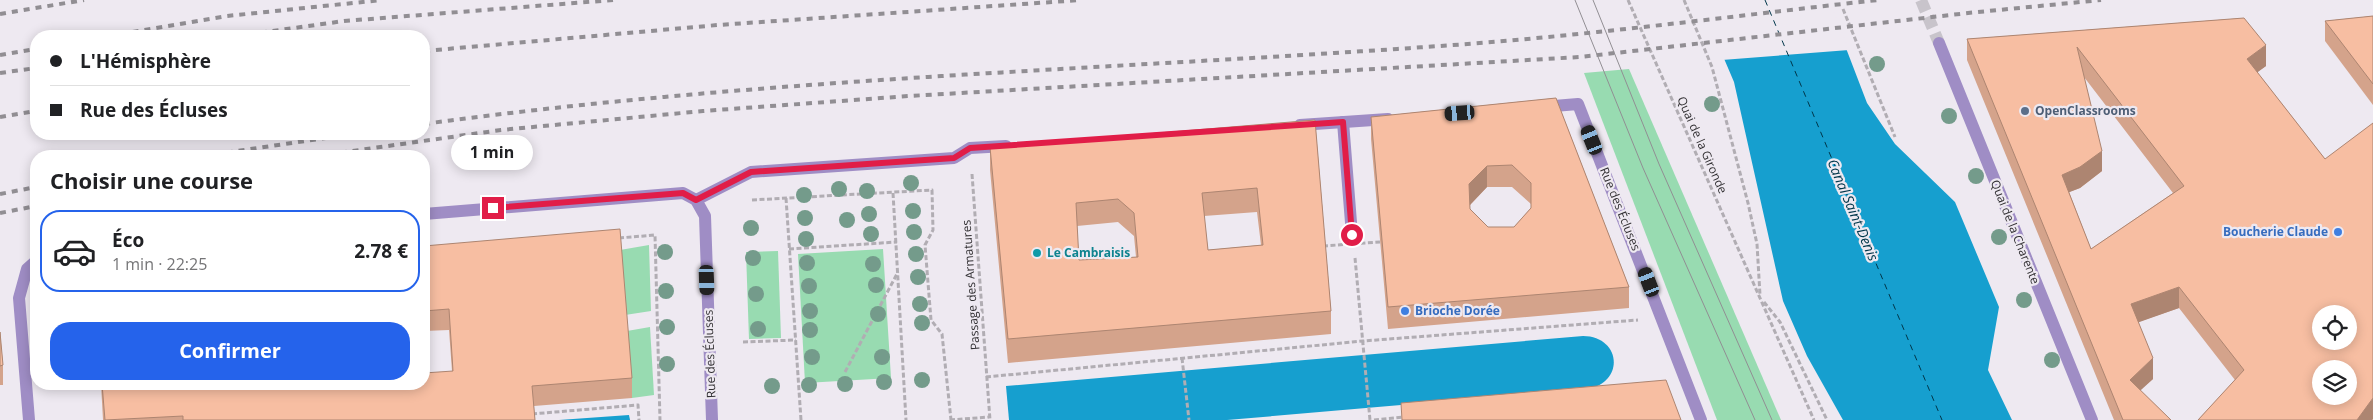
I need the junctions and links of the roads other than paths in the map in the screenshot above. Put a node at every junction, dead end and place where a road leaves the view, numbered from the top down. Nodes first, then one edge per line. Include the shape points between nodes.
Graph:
1 (1939, 43) tunnel mouth
2 (1529, 108) edge
3 (1402, 118) edge
4 (1343, 122) junction
5 (1284, 126) edge
6 (1019, 145) edge
7 (696, 200) junction
8 (430, 214) edge
9 (1353, 240) dead end
10 (30, 267) edge
11 (29, 420) edge
12 (712, 420) edge
13 (1701, 420) edge
14 (2092, 420) edge

1 - 14 street, Quai de la Charente
2 - 13 street, Rue des Écluses via 1578,104
3 - 4 street
4 - 5 street
4 - 9 street
6 - 7 street via 970,148 954,158 751,172
7 - 8 street via 683,193
7 - 12 street, Rue des Écluses via 705,216
10 - 11 street via 19,298

